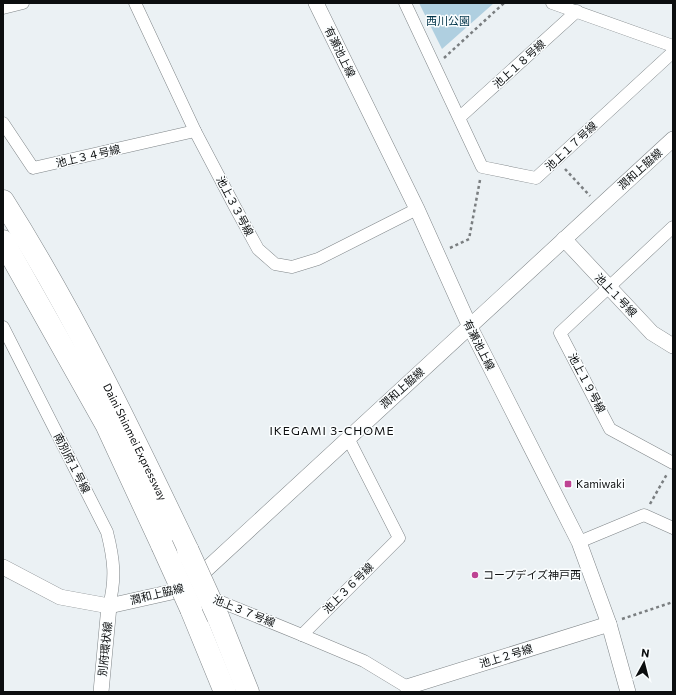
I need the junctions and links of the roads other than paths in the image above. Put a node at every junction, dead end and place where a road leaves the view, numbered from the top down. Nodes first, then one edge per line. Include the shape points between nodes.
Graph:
1 (23, 3) edge
2 (135, 3) edge
3 (316, 3) edge
4 (405, 3) edge
5 (552, 3) edge
6 (3, 8) edge
7 (577, 11) junction
8 (673, 46) edge
9 (673, 52) edge
10 (460, 117) junction
11 (3, 123) edge
12 (195, 131) junction
13 (673, 139) edge
14 (3, 201) edge
15 (416, 208) junction
16 (673, 227) edge
17 (564, 239) junction
18 (3, 241) edge
19 (608, 288) junction
20 (3, 327) edge
21 (470, 327) junction
22 (8, 346) edge
23 (673, 346) edge
24 (348, 438) junction
25 (671, 467) edge
26 (673, 528) edge
27 (579, 542) junction
28 (3, 567) edge
29 (188, 599) junction
30 (109, 606) junction
31 (609, 624) junction
32 (302, 635) junction
33 (408, 690) edge
34 (101, 692) edge
35 (225, 692) edge
36 (248, 692) edge
37 (628, 692) edge

1 - 6 street
2 - 12 street, 池上３３号線
3 - 15 street, 有瀬池上線
4 - 10 street
5 - 7 street
7 - 8 street
7 - 10 street, 池上１８号線
9 - 10 street, 池上１７号線 via 536,178 482,167
11 - 12 street, 池上３４号線 via 33,168
12 - 15 street, 池上３３号線 via 258,249 275,264 292,267 318,259
13 - 17 street, 潤和上脇線
14 - 36 highway, Daini Shinmei Expressway, bridge via 35,252 122,412 218,616
15 - 21 street, 有瀬池上線
16 - 19 street
17 - 19 street, 池上１号線
17 - 21 street, 潤和上脇線
18 - 29 highway, Daini Shinmei Expressway, bridge via 106,424
19 - 23 street, 池上１号線 via 652,333
19 - 25 street, 池上１９号線 via 560,333 610,429
20 - 22 street, 南別府１号線
21 - 24 street, 潤和上脇線
21 - 27 street, 有瀬池上線
22 - 30 street, 南別府１号線 via 107,532 114,558 114,584
24 - 29 street, 潤和上脇線
24 - 32 street, 池上３６号線 via 398,538
26 - 27 street via 644,515
27 - 31 street, 有瀬池上線
28 - 30 street, 潤和上脇線 via 60,597
29 - 30 street, 潤和上脇線
29 - 32 street, 池上３７号線 via 224,602
29 - 35 highway, Daini Shinmei Expressway
30 - 34 street, 別府環状線
31 - 33 street, 池上２号線
31 - 37 street, 有瀬池上線
32 - 33 street via 364,661

